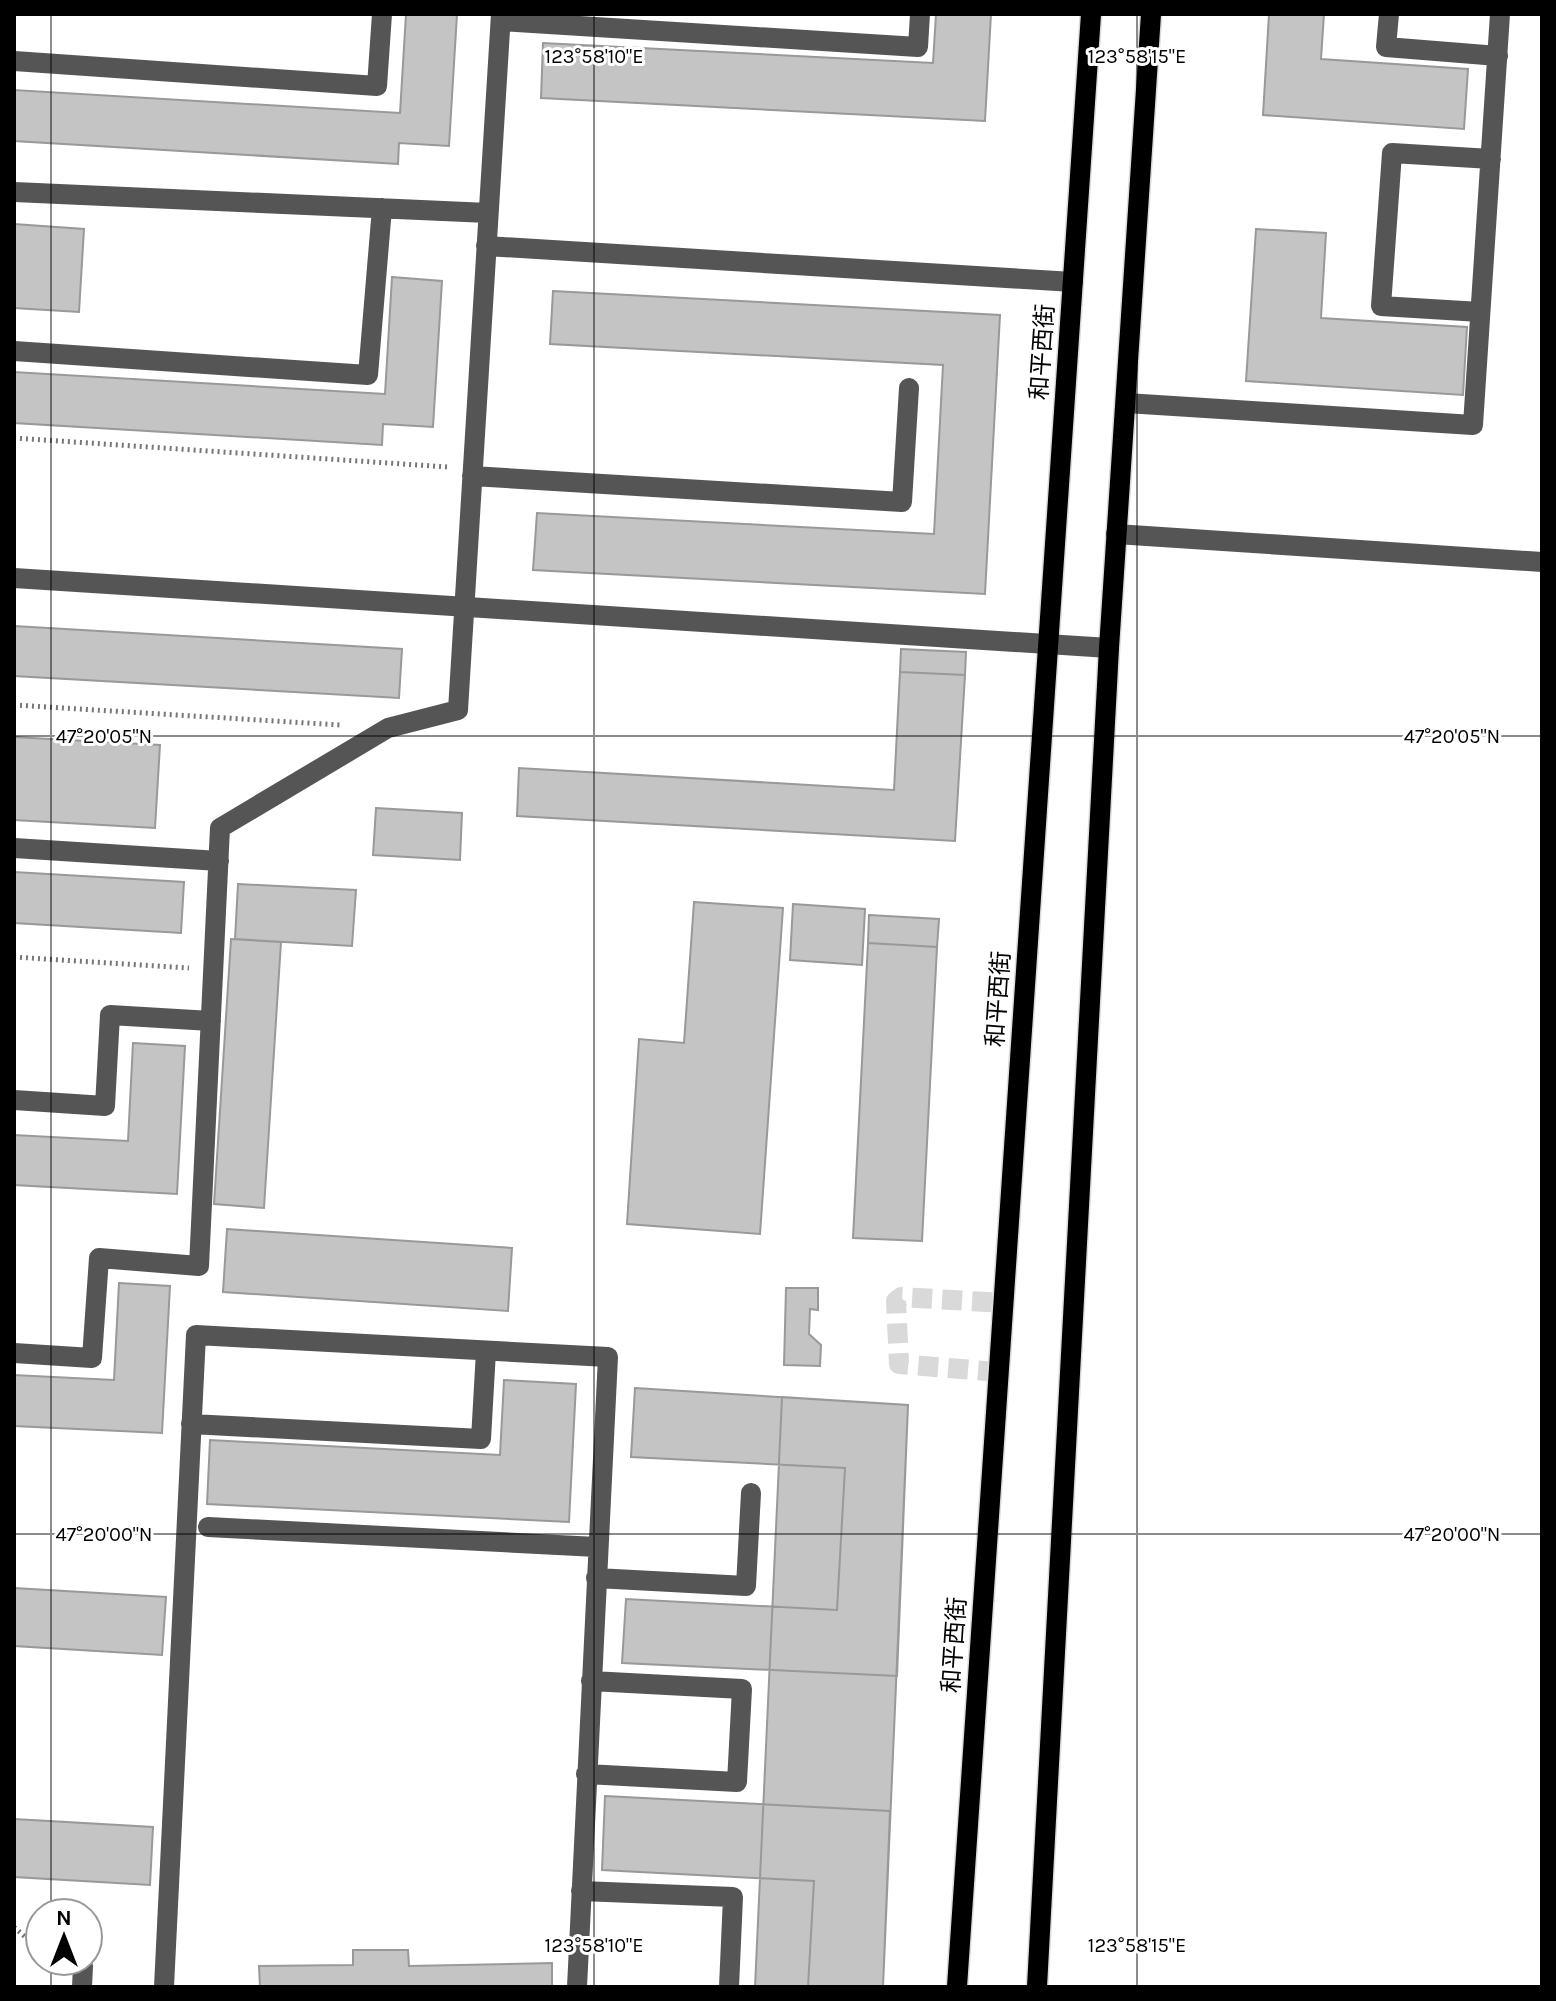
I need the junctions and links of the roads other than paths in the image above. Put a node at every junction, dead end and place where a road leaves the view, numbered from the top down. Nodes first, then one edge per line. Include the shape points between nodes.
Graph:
1 (382, 14) edge
2 (920, 14) edge
3 (1091, 14) edge
4 (1151, 14) edge
5 (1389, 14) edge
6 (1500, 14) edge
7 (501, 17) edge
8 (1498, 56) junction
9 (14, 61) edge
10 (1491, 159) junction
11 (14, 192) edge
12 (382, 208) junction
13 (488, 213) junction
14 (486, 246) junction
15 (1073, 282) junction
16 (1480, 312) junction
17 (14, 351) edge
18 (909, 388) dead end
19 (1126, 403) junction
20 (473, 472) junction
21 (1116, 534) junction
22 (1542, 562) edge
23 (14, 578) edge
24 (464, 607) junction
25 (1048, 644) junction
26 (1109, 648) junction
27 (14, 848) edge
28 (219, 861) junction
29 (211, 1021) junction
30 (14, 1100) edge
31 (486, 1351) junction
32 (14, 1353) edge
33 (191, 1424) junction
34 (751, 1493) dead end
35 (208, 1527) dead end
36 (597, 1547) junction
37 (596, 1578) junction
38 (591, 1681) junction
39 (586, 1774) junction
40 (581, 1891) junction
41 (164, 1987) edge
42 (577, 1987) edge
43 (729, 1987) edge
44 (957, 1987) edge
45 (1037, 1987) edge

1 - 9 street via 377,86
2 - 7 street via 918,47
3 - 15 main road, 和平西街
4 - 19 main road
5 - 8 street via 1386,47
6 - 8 street
7 - 13 street
8 - 10 street
10 - 16 street
10 - 16 street via 1392,153 1382,290 1381,306
11 - 12 street
12 - 13 street
12 - 17 street via 368,375
13 - 14 street
14 - 15 street
14 - 20 street
15 - 25 main road, 和平西街
16 - 19 street via 1473,425
18 - 20 street via 902,502
19 - 21 main road
20 - 24 street
21 - 22 street
21 - 26 main road
23 - 24 street
24 - 25 street
24 - 28 street via 458,710 388,728 220,828
25 - 26 street
25 - 44 main road, 和平西街
26 - 45 main road
27 - 28 street
28 - 29 street
29 - 30 street via 110,1015 105,1106
29 - 32 street via 199,1266 99,1258 92,1358
31 - 33 street via 481,1439
31 - 33 street via 196,1335
31 - 36 street via 608,1357
33 - 41 street
34 - 37 street via 746,1586
35 - 36 street
36 - 37 street
37 - 38 street
38 - 39 street
38 - 39 street via 742,1689 738,1767 737,1782
39 - 40 street
40 - 42 street
40 - 43 street via 733,1897

